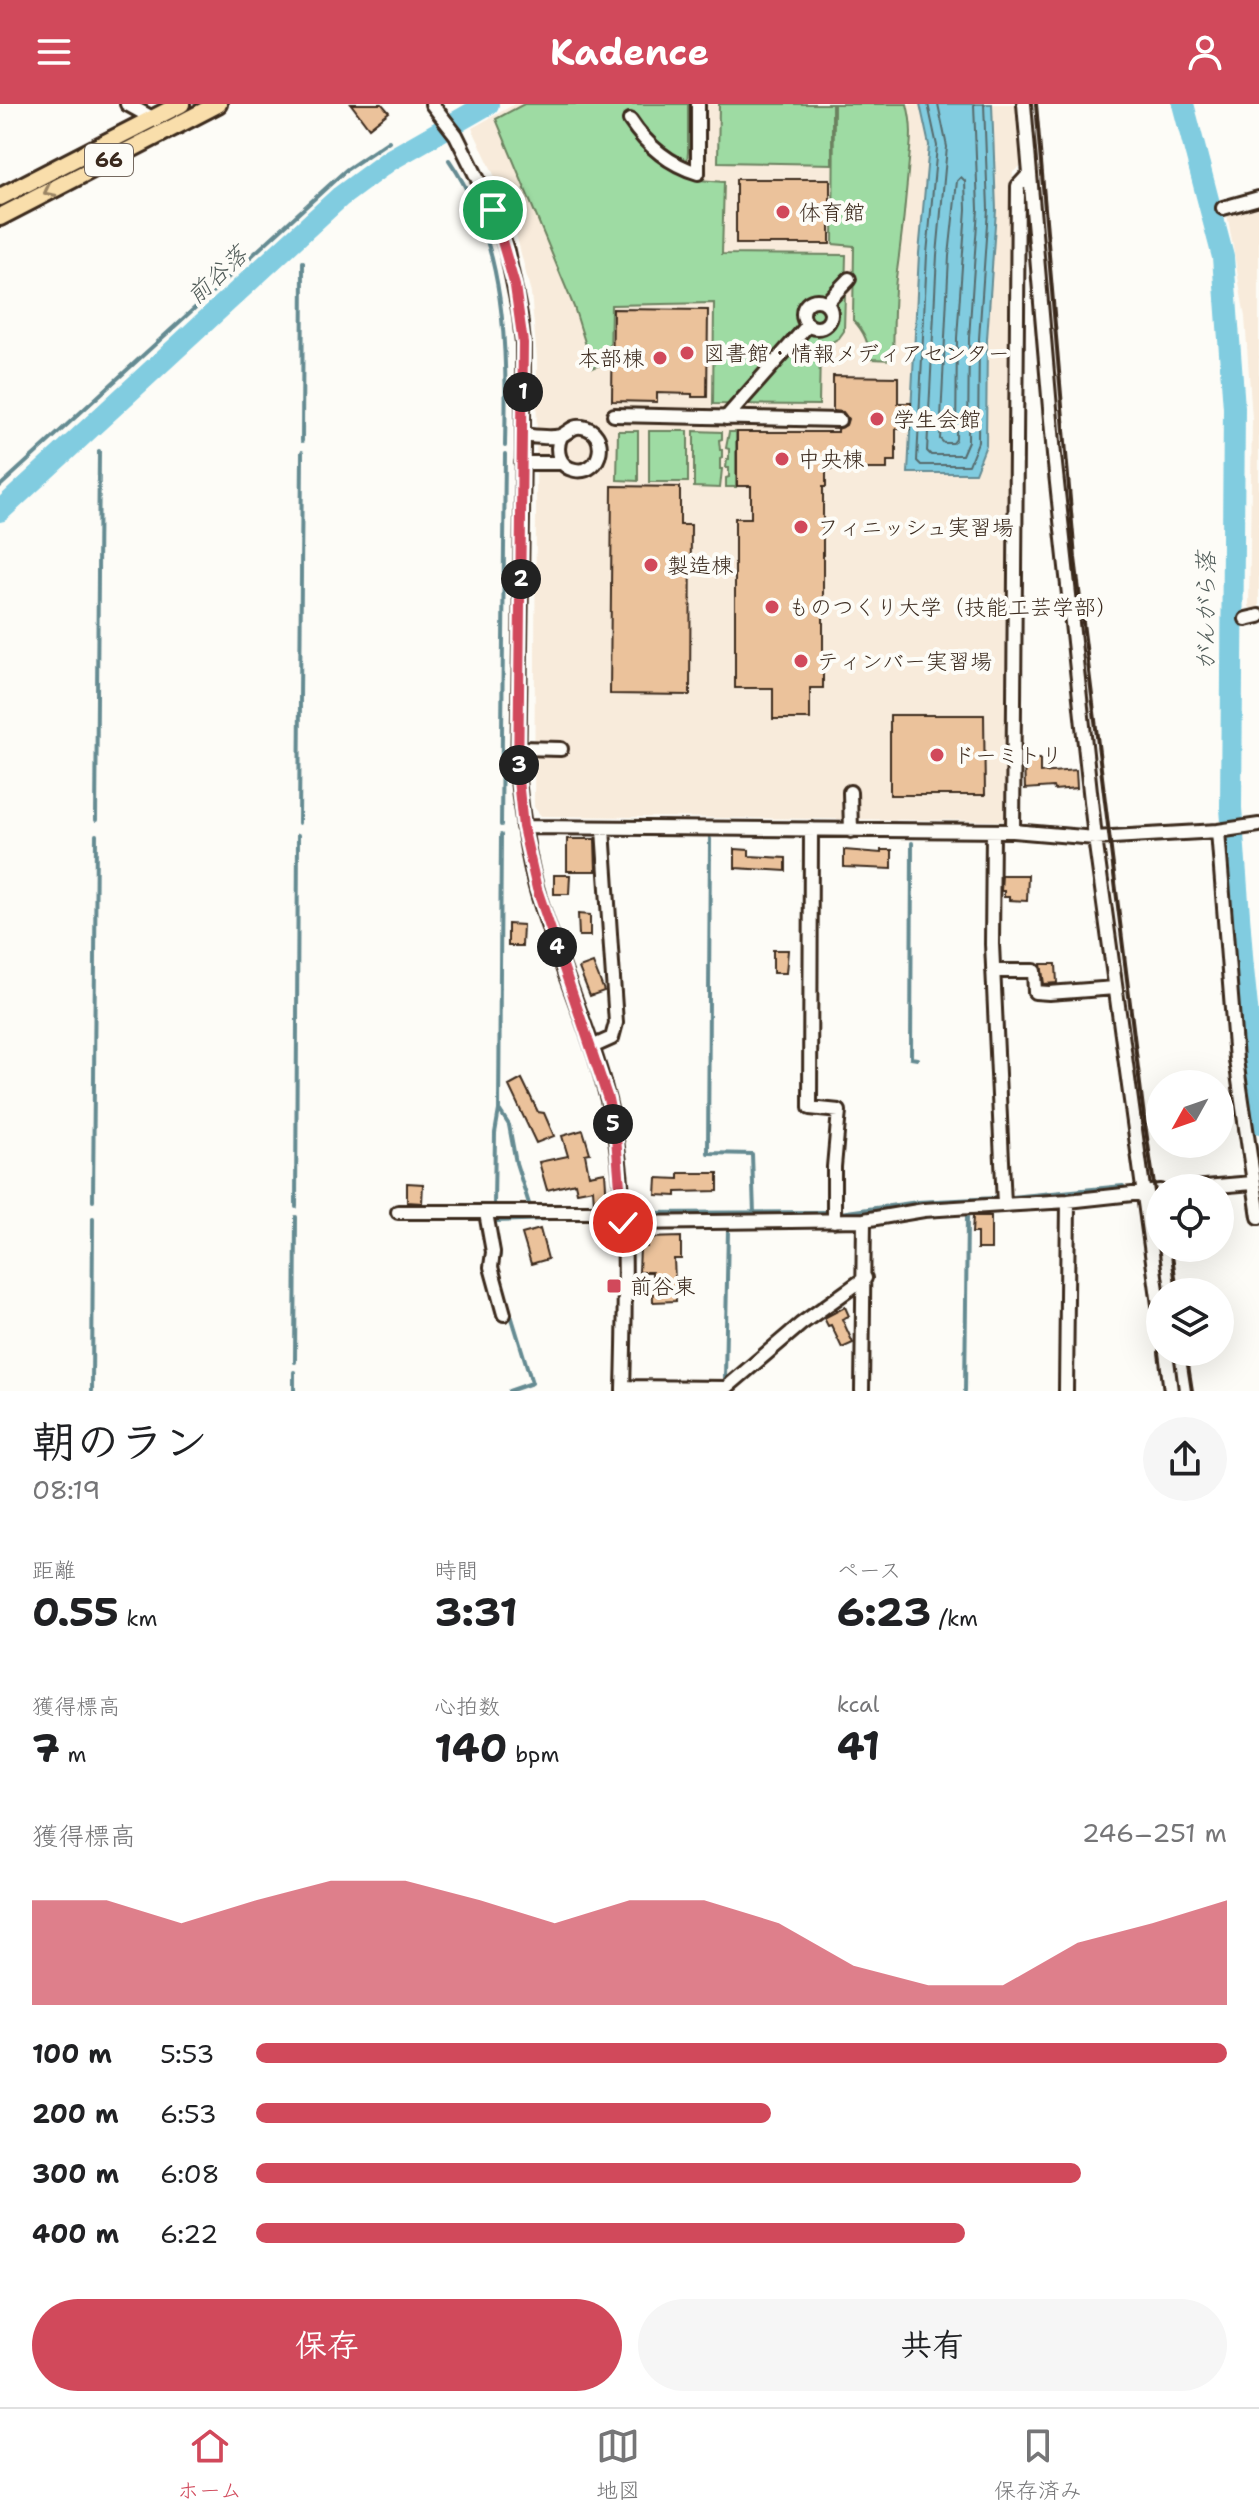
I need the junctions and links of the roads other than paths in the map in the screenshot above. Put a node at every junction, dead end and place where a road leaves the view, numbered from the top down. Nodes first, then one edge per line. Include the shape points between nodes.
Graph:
1 (127, 104) edge
2 (181, 104) edge
3 (218, 104) edge
4 (432, 104) edge
5 (698, 104) edge
6 (1024, 104) edge
7 (154, 118) junction
8 (630, 120) dead end
9 (169, 129) junction
10 (1030, 173) junction
11 (0, 197) edge
12 (1259, 198) edge
13 (1223, 208) dead end
14 (0, 217) edge
15 (849, 279) dead end
16 (826, 303) junction
17 (808, 325) junction
18 (614, 415) dead end
19 (726, 418) junction
20 (839, 420) dead end
21 (523, 435) junction
22 (561, 436) junction
23 (522, 463) junction
24 (563, 463) junction
25 (519, 748) junction
26 (561, 749) dead end
27 (850, 792) dead end
28 (1253, 826) edge
29 (523, 827) junction
30 (603, 829) junction
31 (811, 829) junction
32 (851, 831) junction
33 (993, 831) junction
34 (1013, 831) junction
35 (1220, 831) junction
36 (1095, 838) junction
37 (993, 971) junction
38 (1115, 988) junction
39 (592, 1047) junction
40 (1253, 1183) junction
41 (1234, 1185) edge
42 (1143, 1192) junction
43 (1146, 1192) edge
44 (1068, 1201) junction
45 (1004, 1204) junction
46 (398, 1212) dead end
47 (486, 1213) junction
48 (623, 1217) junction
49 (1259, 1217) edge
50 (864, 1220) junction
51 (834, 1221) junction
52 (865, 1278) junction
53 (1155, 1278) edge
54 (504, 1314) dead end
55 (1168, 1366) edge
56 (623, 1389) edge
57 (862, 1391) edge
58 (1066, 1391) edge
59 (1171, 1391) edge

1 - 7 street
2 - 7 main road, 66
3 - 9 main road, 66
4 - 21 street via 456,135 493,210 515,286 523,343
5 - 8 street via 698,173 675,166
6 - 10 street
7 - 9 street
7 - 11 main road, 66
9 -> 14 main road, 66
10 - 34 street via 1018,186
10 - 36 street
12 - 13 street
15 - 16 street
16 - 17 street via 818,300 805,306 802,315
16 - 17 street via 831,316 827,325
17 - 19 street
18 - 19 street
19 - 20 street
21 - 22 street
21 - 23 street
22 - 24 street via 557,450
22 - 24 street via 573,427 587,428 601,444 599,458 589,468 575,470
23 - 24 street
23 - 25 street
25 - 26 street
25 - 29 street
27 - 32 street
28 - 35 street
29 - 30 street
29 - 39 street via 537,889
30 - 31 street
30 - 39 street via 616,1023 612,1038
31 - 32 street
31 - 51 street via 810,1108 839,1111
32 - 33 street
33 - 34 street
33 - 37 street
34 - 36 street
35 - 36 street
35 - 40 street via 1236,1060
36 - 38 street
37 - 38 street via 1034,971 1035,992
37 - 45 street
38 - 42 street
39 - 48 street via 616,1138
40 - 41 street
40 - 49 street
42 - 43 street
42 - 44 street
42 - 53 street
44 - 45 street
44 - 58 street
45 - 50 street
46 - 47 street
47 - 48 street
47 - 54 street via 491,1267
48 - 51 street
48 - 56 street
50 - 51 street
50 - 52 street
52 - 56 street via 726,1388
52 - 57 street
55 - 59 street

